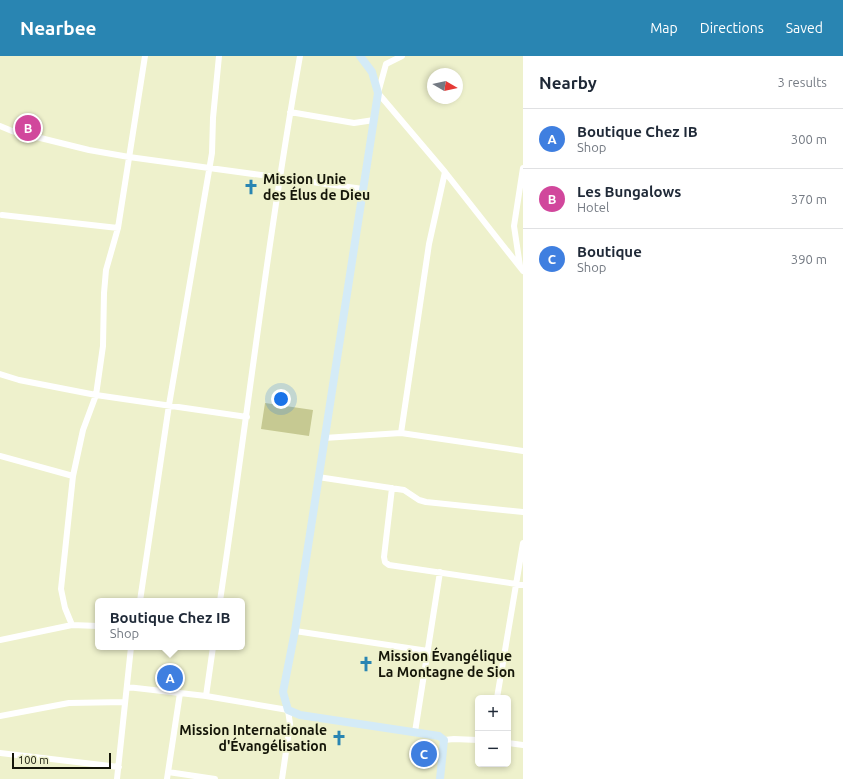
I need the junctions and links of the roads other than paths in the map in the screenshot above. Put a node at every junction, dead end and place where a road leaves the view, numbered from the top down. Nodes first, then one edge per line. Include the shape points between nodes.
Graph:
1 (145, 56) edge
2 (219, 56) edge
3 (300, 56) edge
4 (360, 56) edge
5 (402, 56) edge
6 (378, 93) junction
7 (290, 112) junction
8 (374, 120) junction
9 (0, 126) edge
10 (129, 157) junction
11 (209, 168) junction
12 (523, 168) edge
13 (445, 172) junction
14 (279, 178) junction
15 (363, 189) junction
16 (2, 215) dead end
17 (118, 228) junction
18 (522, 268) edge
19 (0, 374) edge
20 (96, 395) junction
21 (169, 405) junction
22 (247, 417) junction
23 (401, 433) junction
24 (324, 438) junction
25 (523, 451) edge
26 (0, 456) edge
27 (73, 476) junction
28 (318, 477) junction
29 (392, 488) junction
30 (523, 512) edge
31 (523, 543) edge
32 (440, 572) junction
33 (515, 584) junction
34 (523, 586) edge
35 (140, 598) edge
36 (220, 598) edge
37 (72, 625) junction
38 (95, 626) edge
39 (294, 631) junction
40 (0, 640) edge
41 (131, 650) edge
42 (213, 650) edge
43 (428, 652) junction
44 (127, 687) junction
45 (180, 693) junction
46 (498, 695) edge
47 (206, 696) junction
48 (125, 702) junction
49 (288, 710) junction
50 (0, 716) edge
51 (415, 732) junction
52 (444, 740) junction
53 (475, 740) edge
54 (511, 743) edge
55 (523, 745) edge
56 (0, 754) edge
57 (119, 767) junction
58 (168, 772) junction
59 (117, 779) edge
60 (167, 779) edge
61 (215, 779) edge
62 (282, 779) edge
63 (440, 779) edge

1 - 10 street
2 - 11 street
3 - 7 street
4 - 6 street via 372,72
5 - 6 street via 386,64
6 - 8 street
6 - 13 street
7 - 8 street via 354,123
7 - 14 street
8 - 15 street
9 - 10 street via 89,150
10 - 11 street
10 - 17 street
11 - 14 street
11 - 21 street
12 - 18 street via 514,226
13 - 18 street
13 - 23 street via 429,244
14 - 15 street
14 - 22 street
15 - 24 street
16 - 17 street
17 - 20 street via 106,270 103,346
19 - 20 street
20 - 21 street
20 - 27 street via 83,430
21 - 22 street
21 - 35 street
22 - 36 street
23 - 24 street
23 - 25 street
24 - 28 street
26 - 27 street
27 - 37 street via 61,589
28 - 29 street
28 - 39 street
29 - 30 street via 404,490 426,502
29 - 32 street via 385,562 390,565
31 - 33 street
32 - 33 street
32 - 43 street
33 - 34 street
33 - 46 street
37 - 38 street
37 - 40 street
39 - 43 street
39 - 49 street via 283,692
41 - 44 street
42 - 47 street
43 - 51 street
44 - 45 street
44 - 48 street
45 - 47 street
45 - 58 street
47 - 49 street
48 - 50 street via 69,703
48 - 57 street
49 - 51 street via 300,715
49 - 62 street via 290,724
51 - 52 street via 438,736
52 - 53 street
52 - 63 street
54 - 55 street
56 - 57 street
57 - 59 street
58 - 60 street
58 - 61 street

